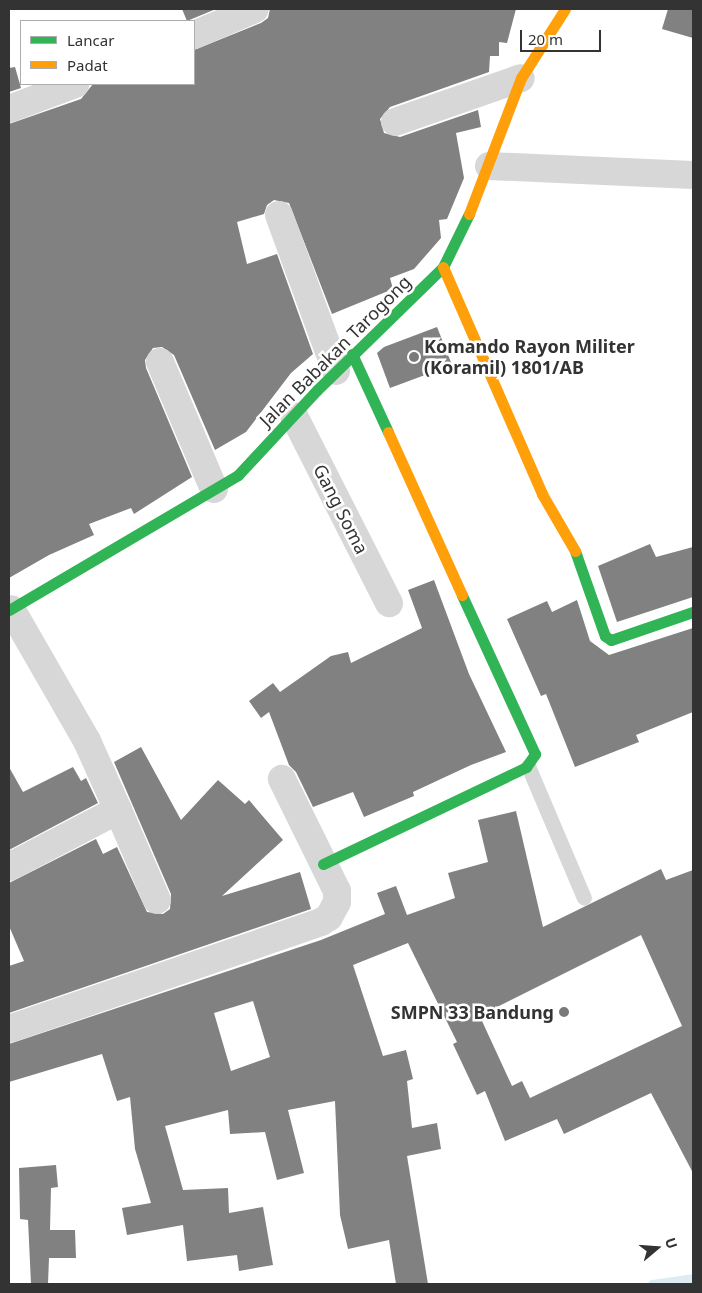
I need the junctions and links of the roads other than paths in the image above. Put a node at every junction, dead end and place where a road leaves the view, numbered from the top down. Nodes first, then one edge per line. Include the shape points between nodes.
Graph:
1 (255, 9) edge
2 (565, 9) edge
3 (195, 35) edge
4 (521, 78) junction
5 (72, 85) edge
6 (9, 109) edge
7 (395, 122) dead end
8 (489, 166) junction
9 (693, 175) edge
10 (279, 216) dead end
11 (443, 267) junction
12 (160, 362) dead end
13 (344, 363) junction
14 (294, 416) junction
15 (214, 489) junction
16 (389, 603) dead end
17 (10, 610) edge
18 (693, 612) edge
19 (528, 766) junction
20 (282, 779) dead end
21 (118, 810) junction
22 (322, 864) junction
23 (9, 867) edge
24 (584, 898) dead end
25 (157, 900) dead end
26 (9, 1028) edge

1 - 3 street
2 - 4 street, Jalan Babakan Tarogong
4 - 7 street
4 - 8 street, Jalan Babakan Tarogong
5 - 6 street
8 - 9 street
8 - 11 street, Jalan Babakan Tarogong via 454,250
10 - 13 street
11 - 13 street, Jalan Babakan Tarogong
11 - 18 street via 542,494 578,557 605,636 611,640
12 - 15 street
13 - 14 street, Jalan Babakan Tarogong
13 - 19 street via 534,748 534,758
14 - 15 street, Jalan Babakan Tarogong via 238,476
14 - 16 street, Gang Soma
15 - 17 street, Jalan Babakan Tarogong
17 - 21 street via 87,741
19 - 22 street
19 - 24 lane
20 - 22 street
21 - 23 street
21 - 25 street
22 - 26 street via 337,891 337,902 334,910 321,922

